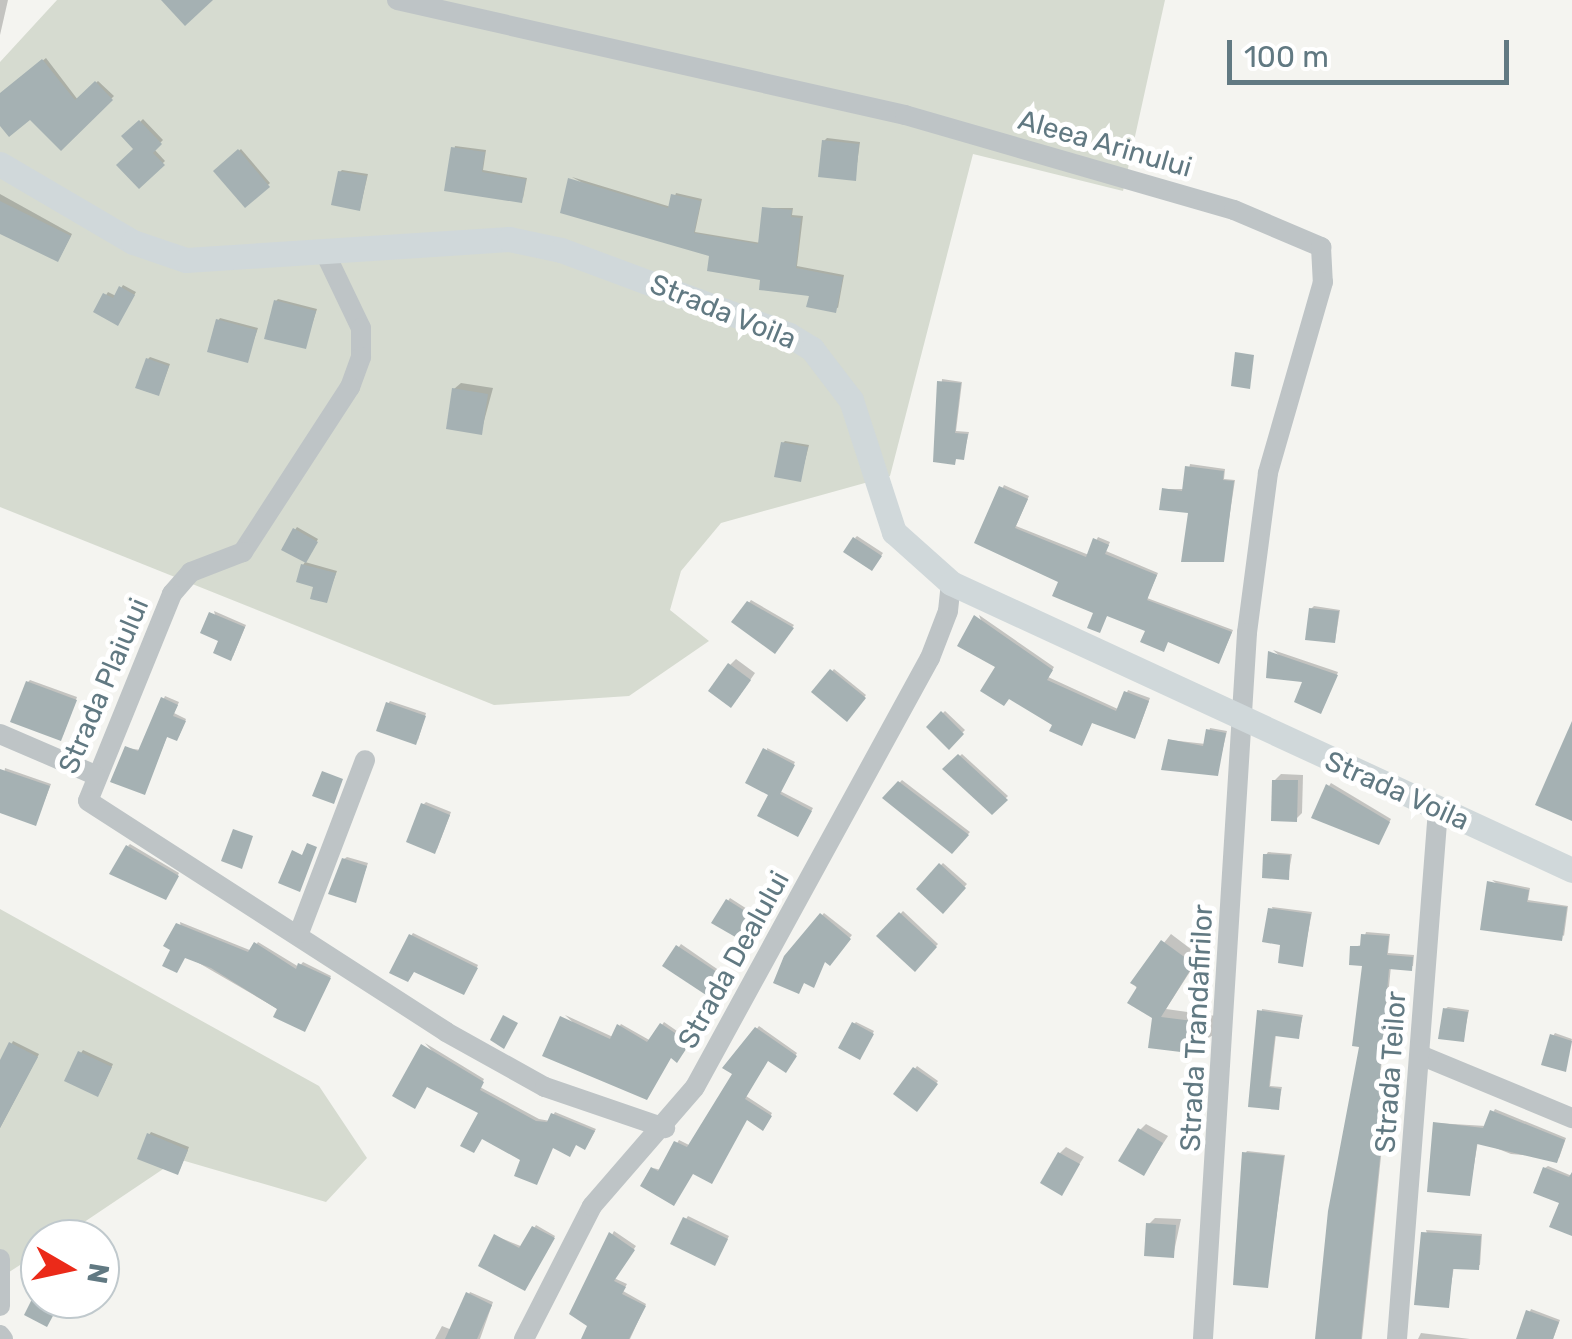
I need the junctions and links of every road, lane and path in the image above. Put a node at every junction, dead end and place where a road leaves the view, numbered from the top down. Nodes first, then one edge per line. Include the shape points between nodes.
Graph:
1 (397, 0) edge
2 (0, 164) edge
3 (325, 252) junction
4 (951, 583) junction
5 (1243, 720) junction
6 (0, 734) edge
7 (365, 760) dead end
8 (95, 775) junction
9 (1438, 810) junction
10 (1572, 870) edge
11 (299, 932) junction
12 (1420, 1055) junction
13 (1572, 1118) edge
14 (664, 1128) junction
15 (0, 1259) edge
16 (0, 1306) edge
17 (524, 1339) edge
18 (1203, 1339) edge
19 (1397, 1339) edge

1 - 5 street, Aleea Arinului via 905,115 1234,210 1321,246 1324,282 1268,472
2 - 3 main road, Strada Voila via 162,254 210,262
3 - 4 main road, Strada Voila via 440,238 540,244 789,335 812,349 851,400 894,532
3 - 8 street, Strada Plaiului via 361,328 361,357 350,387 242,552 191,572 172,594
4 - 5 main road, Strada Voila
4 - 14 street, Strada Dealului via 930,658 704,1070
5 - 9 main road, Strada Voila
5 - 18 street, Strada Trandafirilor
6 - 8 street
7 - 11 street
8 - 11 street, Strada Plaiului via 87,793 94,807
9 - 10 main road, Strada Voila
9 - 12 street, Strada Teilor
11 - 14 street, Strada Plaiului via 446,1032 545,1088
12 - 13 street
12 - 19 street, Strada Teilor
14 - 17 street, Strada Dealului via 592,1206
15 - 16 street

